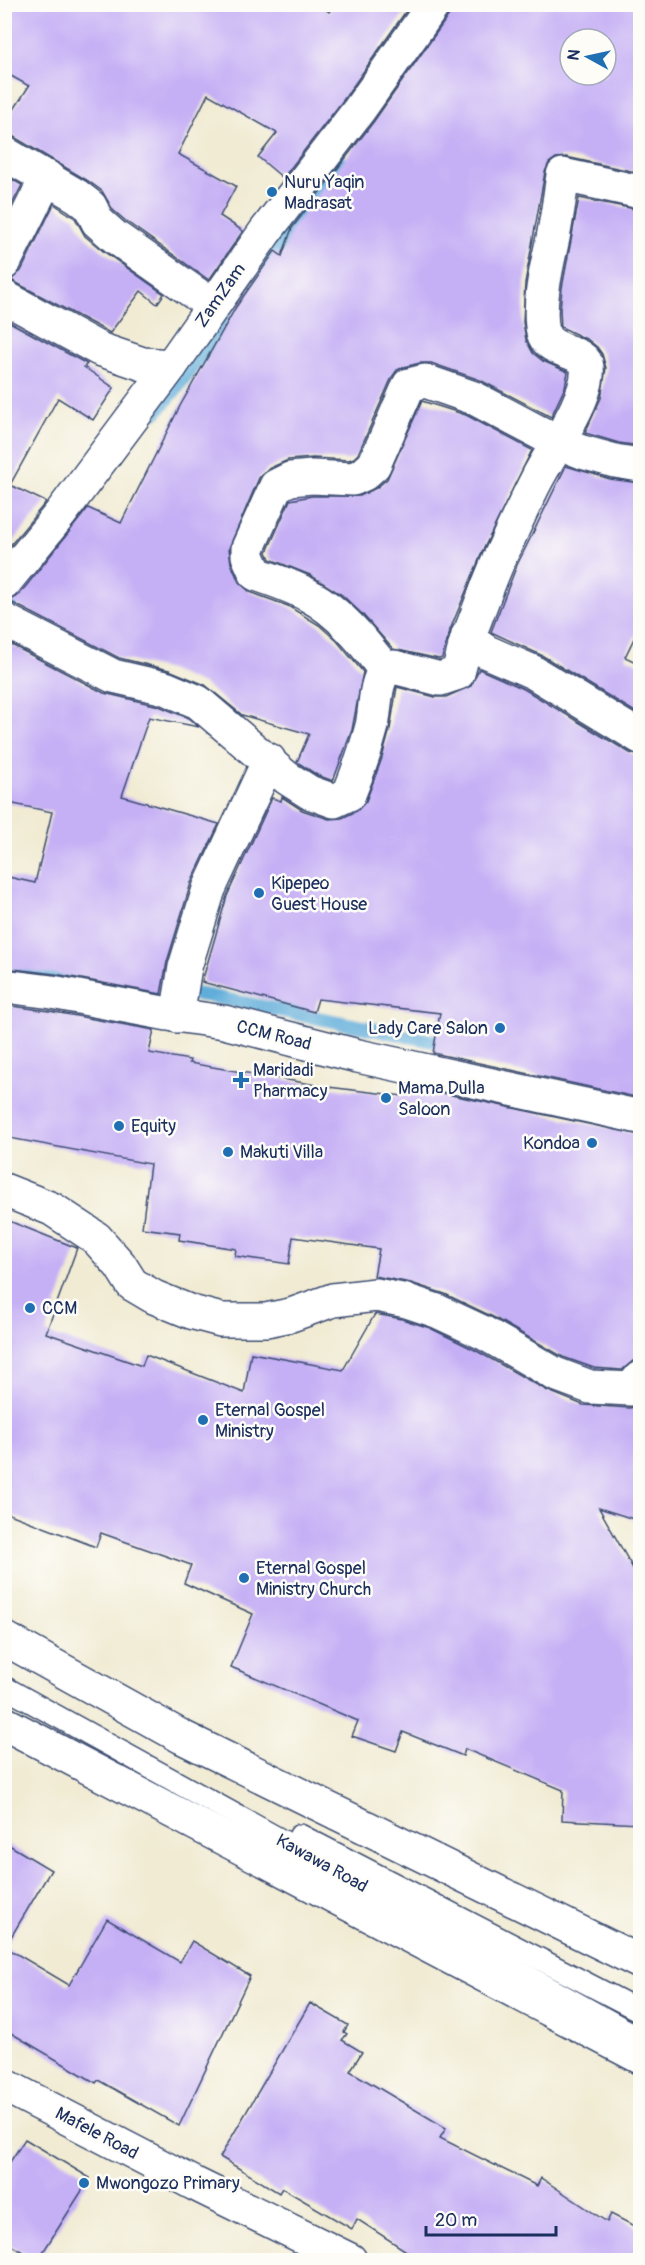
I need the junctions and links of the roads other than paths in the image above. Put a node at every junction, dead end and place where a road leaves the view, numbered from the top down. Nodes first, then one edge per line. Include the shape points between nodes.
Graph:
1 (434, 4) edge
2 (4, 153) edge
3 (47, 177) junction
4 (640, 192) edge
5 (4, 263) edge
6 (4, 297) edge
7 (212, 305) junction
8 (171, 366) junction
9 (559, 443) junction
10 (640, 465) edge
11 (4, 583) edge
12 (4, 620) edge
13 (465, 646) junction
14 (385, 670) junction
15 (640, 737) edge
16 (268, 760) junction
17 (4, 986) edge
18 (177, 1016) junction
19 (640, 1118) edge
20 (4, 1190) edge
21 (640, 1378) edge
22 (4, 1638) edge
23 (4, 1681) edge
24 (4, 1687) edge
25 (4, 1723) edge
26 (640, 1962) edge
27 (640, 2011) edge
28 (640, 2038) edge
29 (640, 2057) edge
30 (4, 2085) edge
31 (350, 2260) edge

1 - 7 street, ZamZam
2 - 3 street
3 - 5 street
3 - 7 street via 90,206 98,222 115,237
4 - 9 street via 563,175 542,294 543,333 556,347 584,360 587,367 582,393
6 - 8 street via 99,349 143,364
7 - 8 street, ZamZam
8 - 11 street, ZamZam
9 - 10 street
9 - 13 street via 538,476 500,558
9 - 14 street via 474,398 425,381 409,385 374,465 364,474 352,479 290,479 276,486 248,548 256,574 309,595 330,609 354,631
12 - 16 street via 113,676 165,688 198,702
13 - 14 street via 458,673 447,678 394,666
13 - 15 street via 478,645 533,672
14 - 16 street via 362,763 349,794 334,801 309,792
16 - 18 street via 209,889 185,967
17 - 18 street, CCM Road
18 - 19 street, CCM Road via 224,1022
20 - 21 street via 52,1209 96,1238 132,1284 191,1312 221,1320 266,1320 333,1300 376,1295 437,1311 555,1374 590,1387 631,1389
22 - 26 street via 182,1737
23 - 27 lane, Kawawa Road
24 - 28 lane, Kawawa Road
25 - 29 street, Kawawa Road
30 - 31 street, Mafele Road

